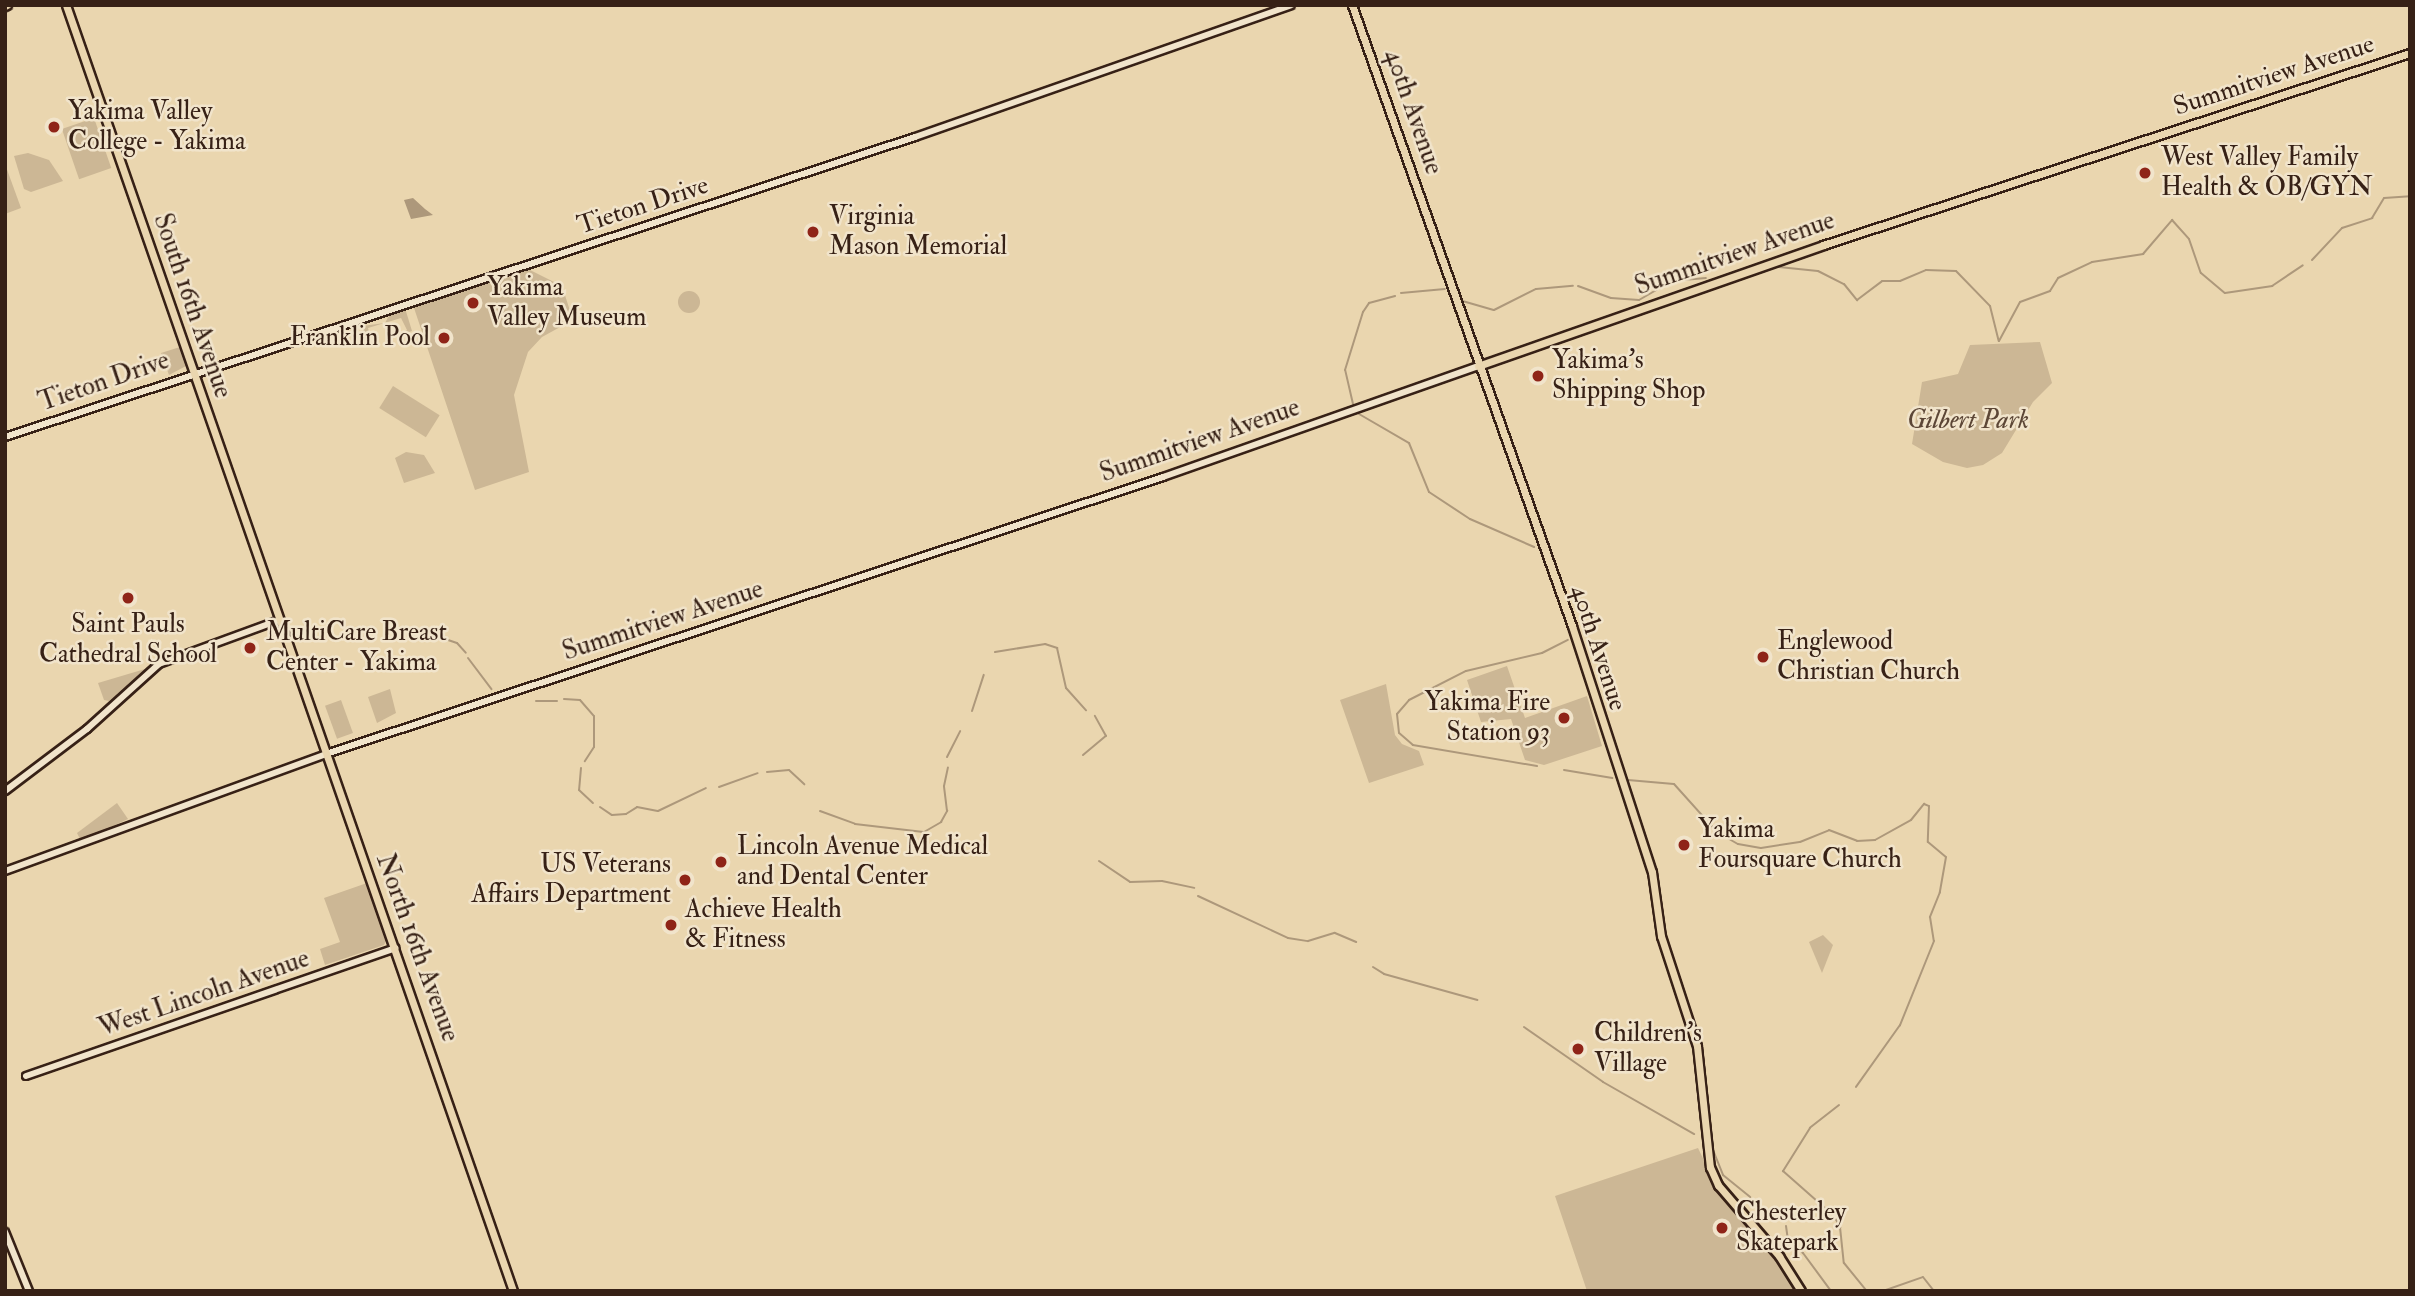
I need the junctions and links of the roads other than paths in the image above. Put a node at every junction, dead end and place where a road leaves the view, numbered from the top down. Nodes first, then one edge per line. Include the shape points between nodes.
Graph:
1 (66, 5) edge
2 (1291, 5) edge
3 (1352, 5) edge
4 (2410, 53) edge
5 (1478, 366) junction
6 (192, 372) junction
7 (5, 437) edge
8 (279, 620) junction
9 (326, 754) junction
10 (5, 791) edge
11 (5, 871) edge
12 (395, 947) junction
13 (26, 1076) dead end
14 (5, 1232) edge
15 (29, 1291) edge
16 (513, 1291) edge
17 (1801, 1291) edge

1 - 6 main road, South 16th Avenue
2 - 6 main road, Tieton Drive via 924,134
3 - 5 main road, 40th Avenue
4 - 5 main road, Summitview Avenue via 1835,241
5 - 9 main road, Summitview Avenue via 1163,477
5 - 17 main road, 40th Avenue via 1572,626 1652,872 1661,936 1697,1045 1710,1167 1718,1185 1780,1256
6 - 7 main road, Tieton Drive
6 - 8 main road, South 16th Avenue
8 - 9 main road, North 16th Avenue
8 - 10 main road via 159,664 87,729
9 - 11 main road, Summitview Avenue
9 - 12 main road, North 16th Avenue
12 - 13 main road, West Lincoln Avenue
12 - 16 main road, North 16th Avenue
14 - 15 main road

